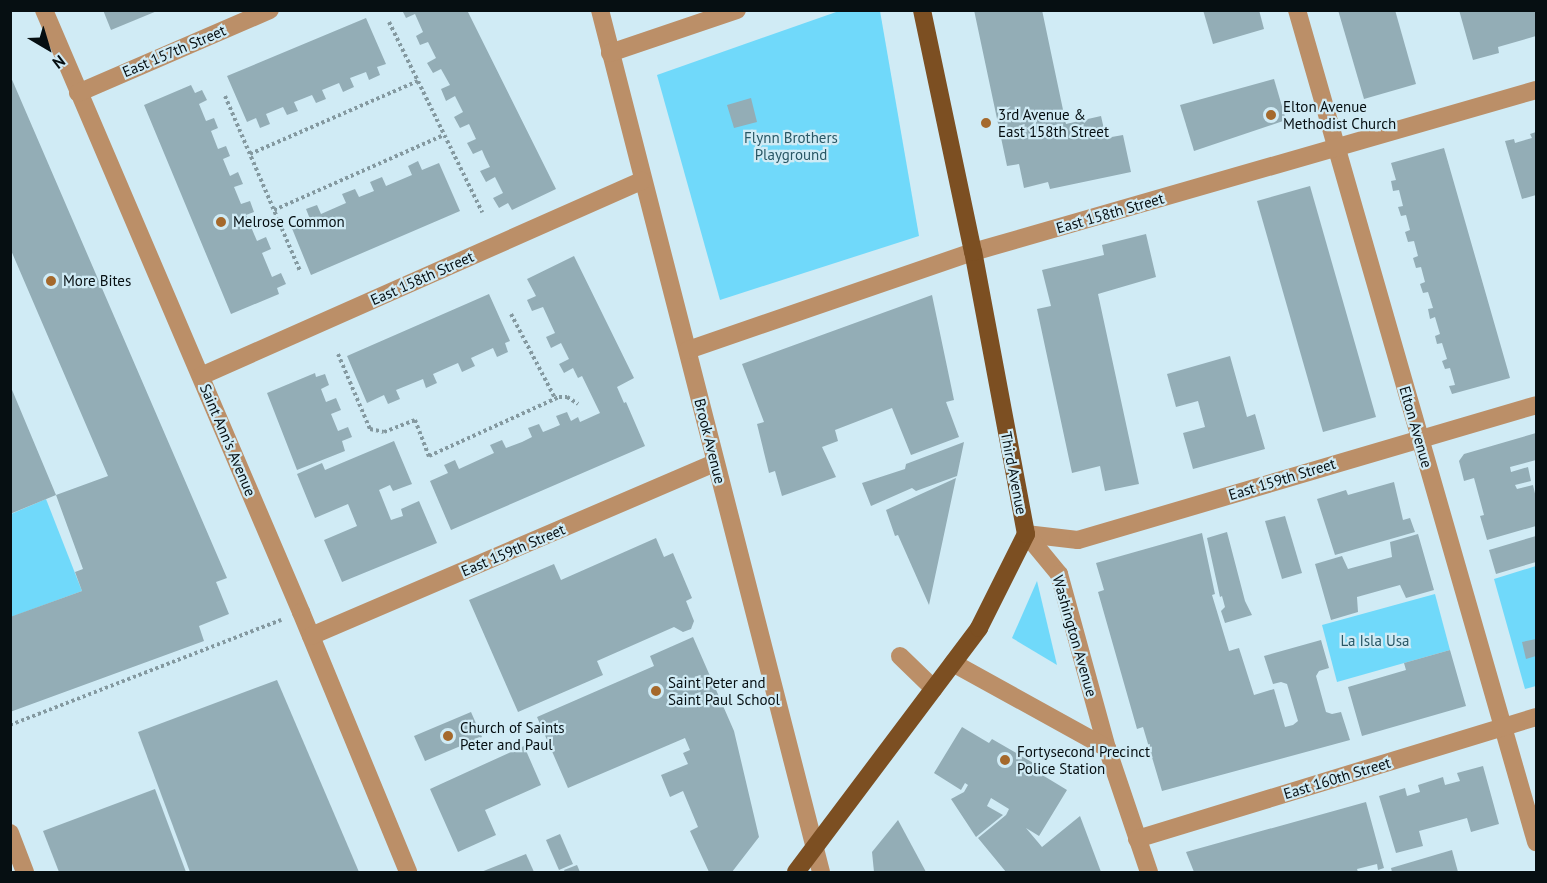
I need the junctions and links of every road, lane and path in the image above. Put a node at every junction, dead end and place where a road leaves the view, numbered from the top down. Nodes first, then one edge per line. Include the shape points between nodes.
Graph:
1 (44, 10) edge
2 (270, 10) edge
3 (600, 10) edge
4 (737, 10) edge
5 (922, 10) edge
6 (1297, 10) edge
7 (389, 22) dead end
8 (610, 53) junction
9 (418, 81) junction
10 (1536, 90) edge
11 (78, 93) junction
12 (225, 96) dead end
13 (444, 135) junction
14 (1336, 147) junction
15 (250, 154) junction
16 (642, 181) junction
17 (274, 210) junction
18 (482, 212) dead end
19 (973, 252) junction
20 (300, 271) dead end
21 (510, 314) dead end
22 (688, 350) junction
23 (338, 354) dead end
24 (201, 376) junction
25 (555, 398) junction
26 (578, 404) dead end
27 (1536, 405) edge
28 (1419, 439) junction
29 (715, 463) junction
30 (1026, 534) junction
31 (301, 612) junction
32 (311, 636) junction
33 (900, 656) dead end
34 (953, 663) junction
35 (934, 689) junction
36 (1536, 717) edge
37 (10, 725) edge
38 (1503, 727) junction
39 (1107, 748) junction
40 (10, 832) edge
41 (1137, 839) junction
42 (1536, 842) edge
43 (814, 846) junction
44 (25, 873) edge
45 (408, 873) edge
46 (796, 873) edge
47 (821, 873) edge
48 (1149, 873) edge

1 - 11 street, Saint Ann's Avenue
2 - 11 street, East 157th Street
3 - 8 street, Brook Avenue
4 - 8 street
5 - 19 main road, Third Avenue
6 - 14 street, Elton Avenue
7 - 9 path
8 - 16 street, Brook Avenue
9 - 13 path
9 - 15 path
10 - 14 street, East 158th Street
11 - 24 street, Saint Ann's Avenue
12 - 15 path
13 - 17 path
13 - 18 path
14 - 19 street, East 158th Street
14 - 28 street, Elton Avenue
15 - 17 path
16 - 22 street, Brook Avenue
16 - 24 street, East 158th Street
17 - 20 path
19 - 22 street, East 158th Street
19 - 30 main road, Third Avenue
21 - 25 path
22 - 29 street, Brook Avenue
23 - 25 path via 370,429 384,432 415,420 429,456
24 - 31 street, Saint Ann's Avenue
25 - 26 path via 567,397
27 - 28 street, East 159th Street
28 - 30 street, East 159th Street via 1078,540
28 - 38 street, Elton Avenue
29 - 32 street, East 159th Street
29 - 43 street, Brook Avenue
30 - 34 main road, Third Avenue via 978,628
30 - 39 street, Washington Avenue via 1059,574
31 - 32 street, Saint Ann's Avenue
31 - 37 path
32 - 45 street, Saint Ann's Avenue
33 - 35 street
34 - 35 main road, Third Avenue
34 - 39 street
35 - 43 main road, Third Avenue
36 - 38 street, East 160th Street
38 - 41 street, East 160th Street
38 - 42 street, Elton Avenue
39 - 41 street, Washington Avenue
40 - 44 street
41 - 48 street, Washington Avenue
43 - 46 main road, Third Avenue
43 - 47 street, Brook Avenue

